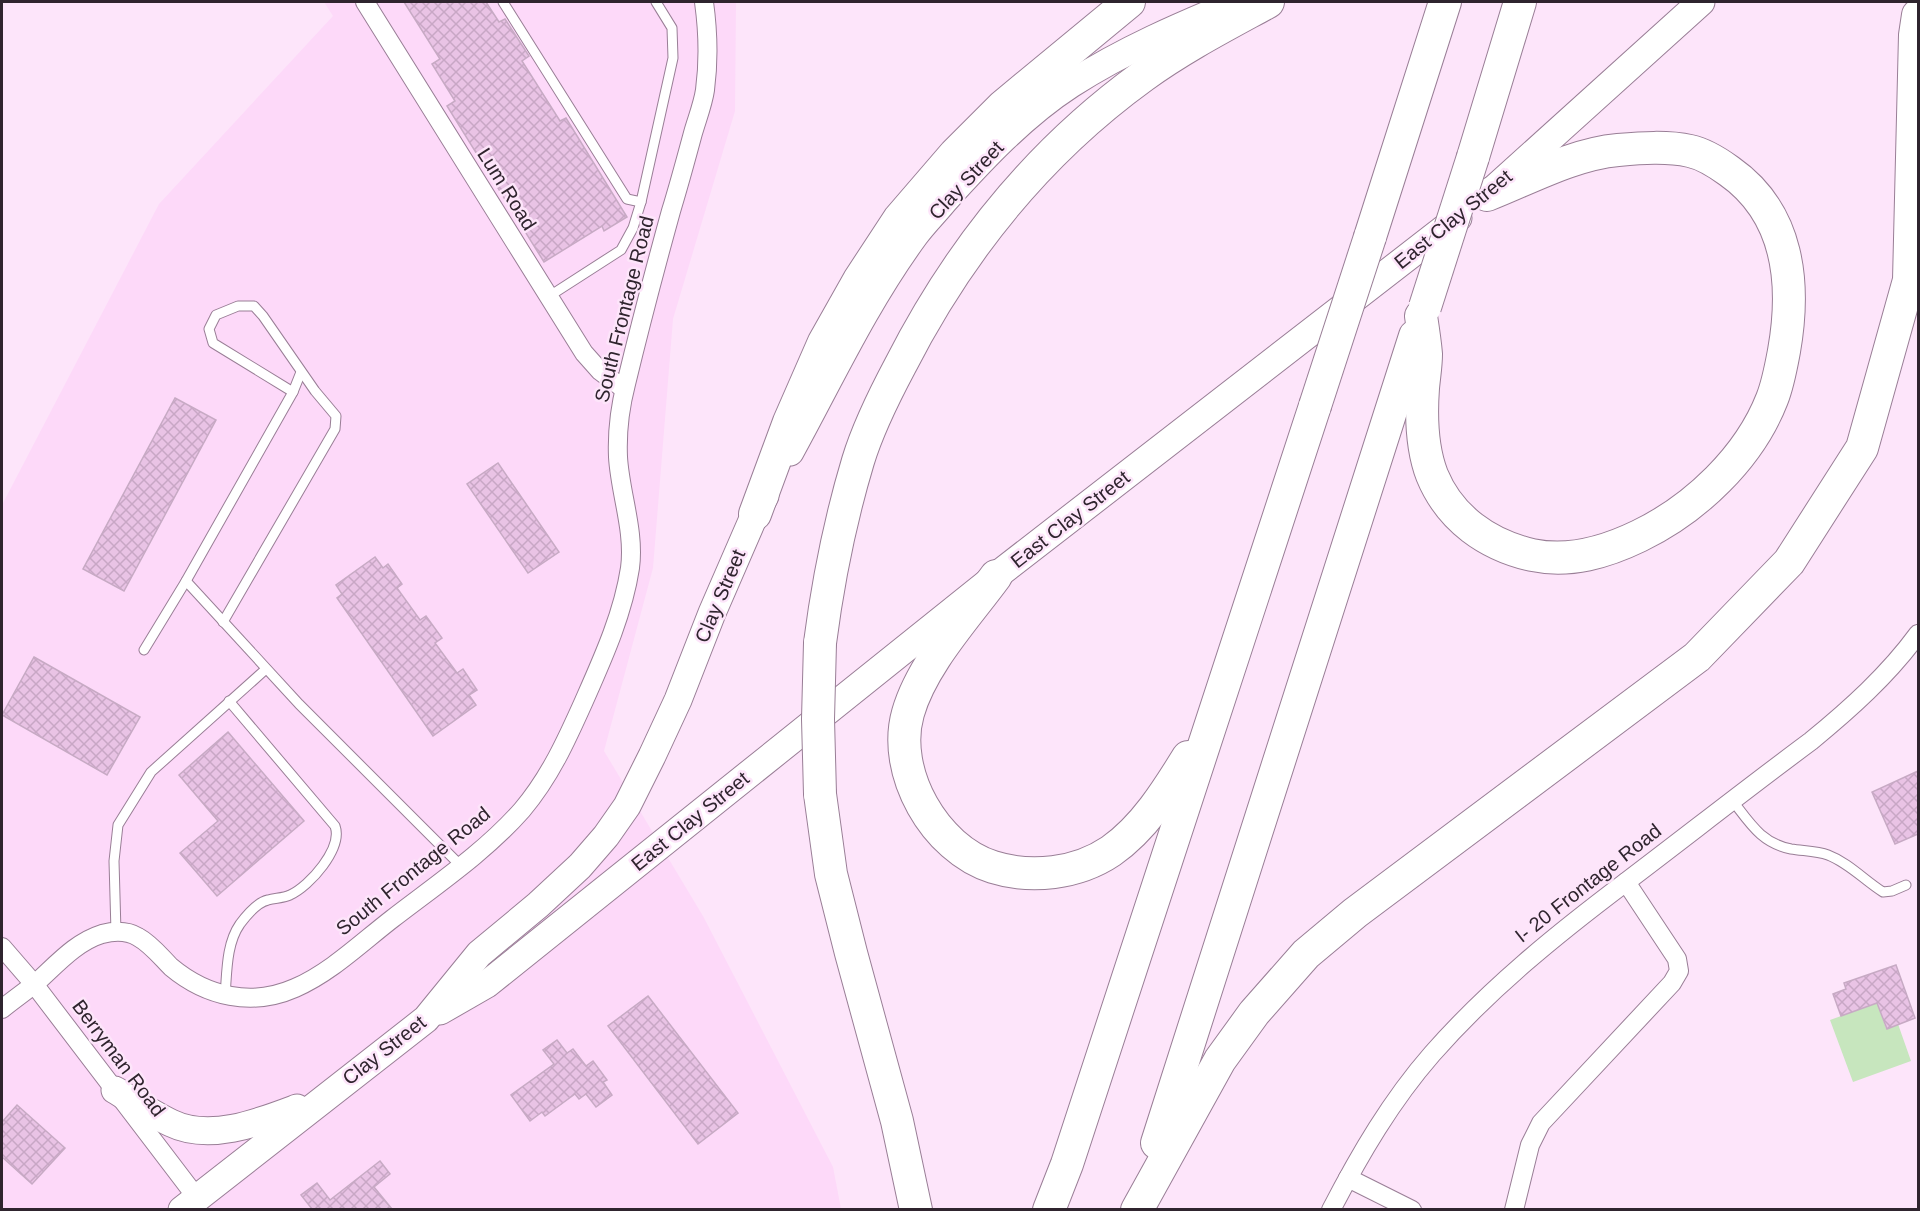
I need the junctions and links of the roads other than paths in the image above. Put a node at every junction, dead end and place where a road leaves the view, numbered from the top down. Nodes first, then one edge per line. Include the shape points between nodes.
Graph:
1 (365, 2) edge
2 (503, 2) edge
3 (656, 2) edge
4 (704, 2) edge
5 (1129, 2) edge
6 (1238, 2) edge
7 (1268, 2) edge
8 (1445, 2) edge
9 (1520, 2) edge
10 (1701, 2) edge
11 (1918, 15) edge
12 (1487, 195) junction
13 (641, 202) junction
14 (548, 297) junction
15 (1423, 311) junction
16 (301, 372) junction
17 (624, 389) junction
18 (293, 392) junction
19 (755, 514) junction
20 (996, 576) junction
21 (186, 581) junction
22 (223, 622) junction
23 (1918, 634) edge
24 (144, 650) dead end
25 (266, 669) junction
26 (229, 701) junction
27 (1216, 710) junction
28 (1732, 800) junction
29 (460, 866) junction
30 (1626, 882) junction
31 (1906, 885) dead end
32 (116, 932) junction
33 (2, 950) edge
34 (34, 984) junction
35 (225, 996) junction
36 (2, 1008) edge
37 (426, 1019) junction
38 (115, 1090) junction
39 (326, 1096) junction
40 (1347, 1178) junction
41 (189, 1204) edge
42 (916, 1209) edge
43 (1048, 1209) edge
44 (1137, 1209) edge
45 (1331, 1209) edge
46 (1412, 1209) edge
47 (1514, 1209) edge

1 - 14 street, Lum Road
2 - 13 lane via 627,199
3 - 13 lane via 672,28 673,58
4 - 17 street, South Frontage Road via 709,33 705,93
5 - 19 highway via 1003,106 899,219 824,342
6 - 19 main road, Clay Street via 1126,51 1069,85 972,170 915,235 879,291
7 - 42 highway, bridge via 1143,76 1087,120 1037,168 956,268 885,394 858,459 828,583 820,643 820,794 831,874 897,1121
8 - 27 highway, bridge
9 - 15 highway, bridge
10 - 12 main road, East Clay Street
11 - 44 highway via 1909,280 1862,448 1789,562 1697,657 1355,913 1306,954 1254,1012 1220,1060
12 - 15 highway via 1572,161 1614,150 1691,151 1718,162 1742,180 1758,195 1769,215 1787,264 1788,330 1773,399 1756,430 1707,492 1649,531 1589,555 1542,557 1514,551 1488,540 1466,524 1432,475 1422,421 1426,357
12 - 20 main road, East Clay Street
13 - 14 lane via 621,250
14 - 17 street, Lum Road via 584,353
15 - 44 highway
16 - 18 lane
16 - 18 lane via 254,306 238,306 216,315 209,329 213,343
16 - 22 lane via 336,416 335,429
17 - 29 street, South Frontage Road via 618,458 631,551 618,617 552,768 522,809
18 - 21 lane
19 - 37 main road, Clay Street via 678,700 627,806 580,866 479,954
20 - 27 highway via 917,690 905,734 907,767 915,791 929,817 970,856 992,867 1048,873 1080,866 1110,851 1140,824 1168,789
20 - 37 main road, East Clay Street via 487,984
21 - 22 lane
21 - 24 lane
22 - 25 lane
23 - 28 street, I- 20 Frontage Road via 1846,713
25 - 26 lane
25 - 29 lane
26 - 32 lane via 151,772 118,825 114,861
26 - 35 lane via 338,833 319,872 291,895 264,901 241,922 228,963
27 - 43 highway via 1067,1164
28 - 30 street, I- 20 Frontage Road
28 - 31 lane via 1770,843 1826,854 1883,892
29 - 35 street, South Frontage Road via 309,981 272,996
30 - 40 street, I- 20 Frontage Road via 1521,965 1469,1014 1405,1088
30 - 47 street via 1677,958 1679,971 1541,1123 1530,1145
32 - 34 street via 102,934 74,948
32 - 35 street, South Frontage Road via 141,938 188,980
33 - 34 street, Berryman Road
34 - 36 street
34 - 38 street, Berryman Road
37 - 39 main road, Clay Street
38 - 39 main road via 173,1124 199,1130 265,1120
38 - 41 street, Berryman Road
39 - 41 main road, Clay Street
40 - 45 street, I- 20 Frontage Road
40 - 46 street

